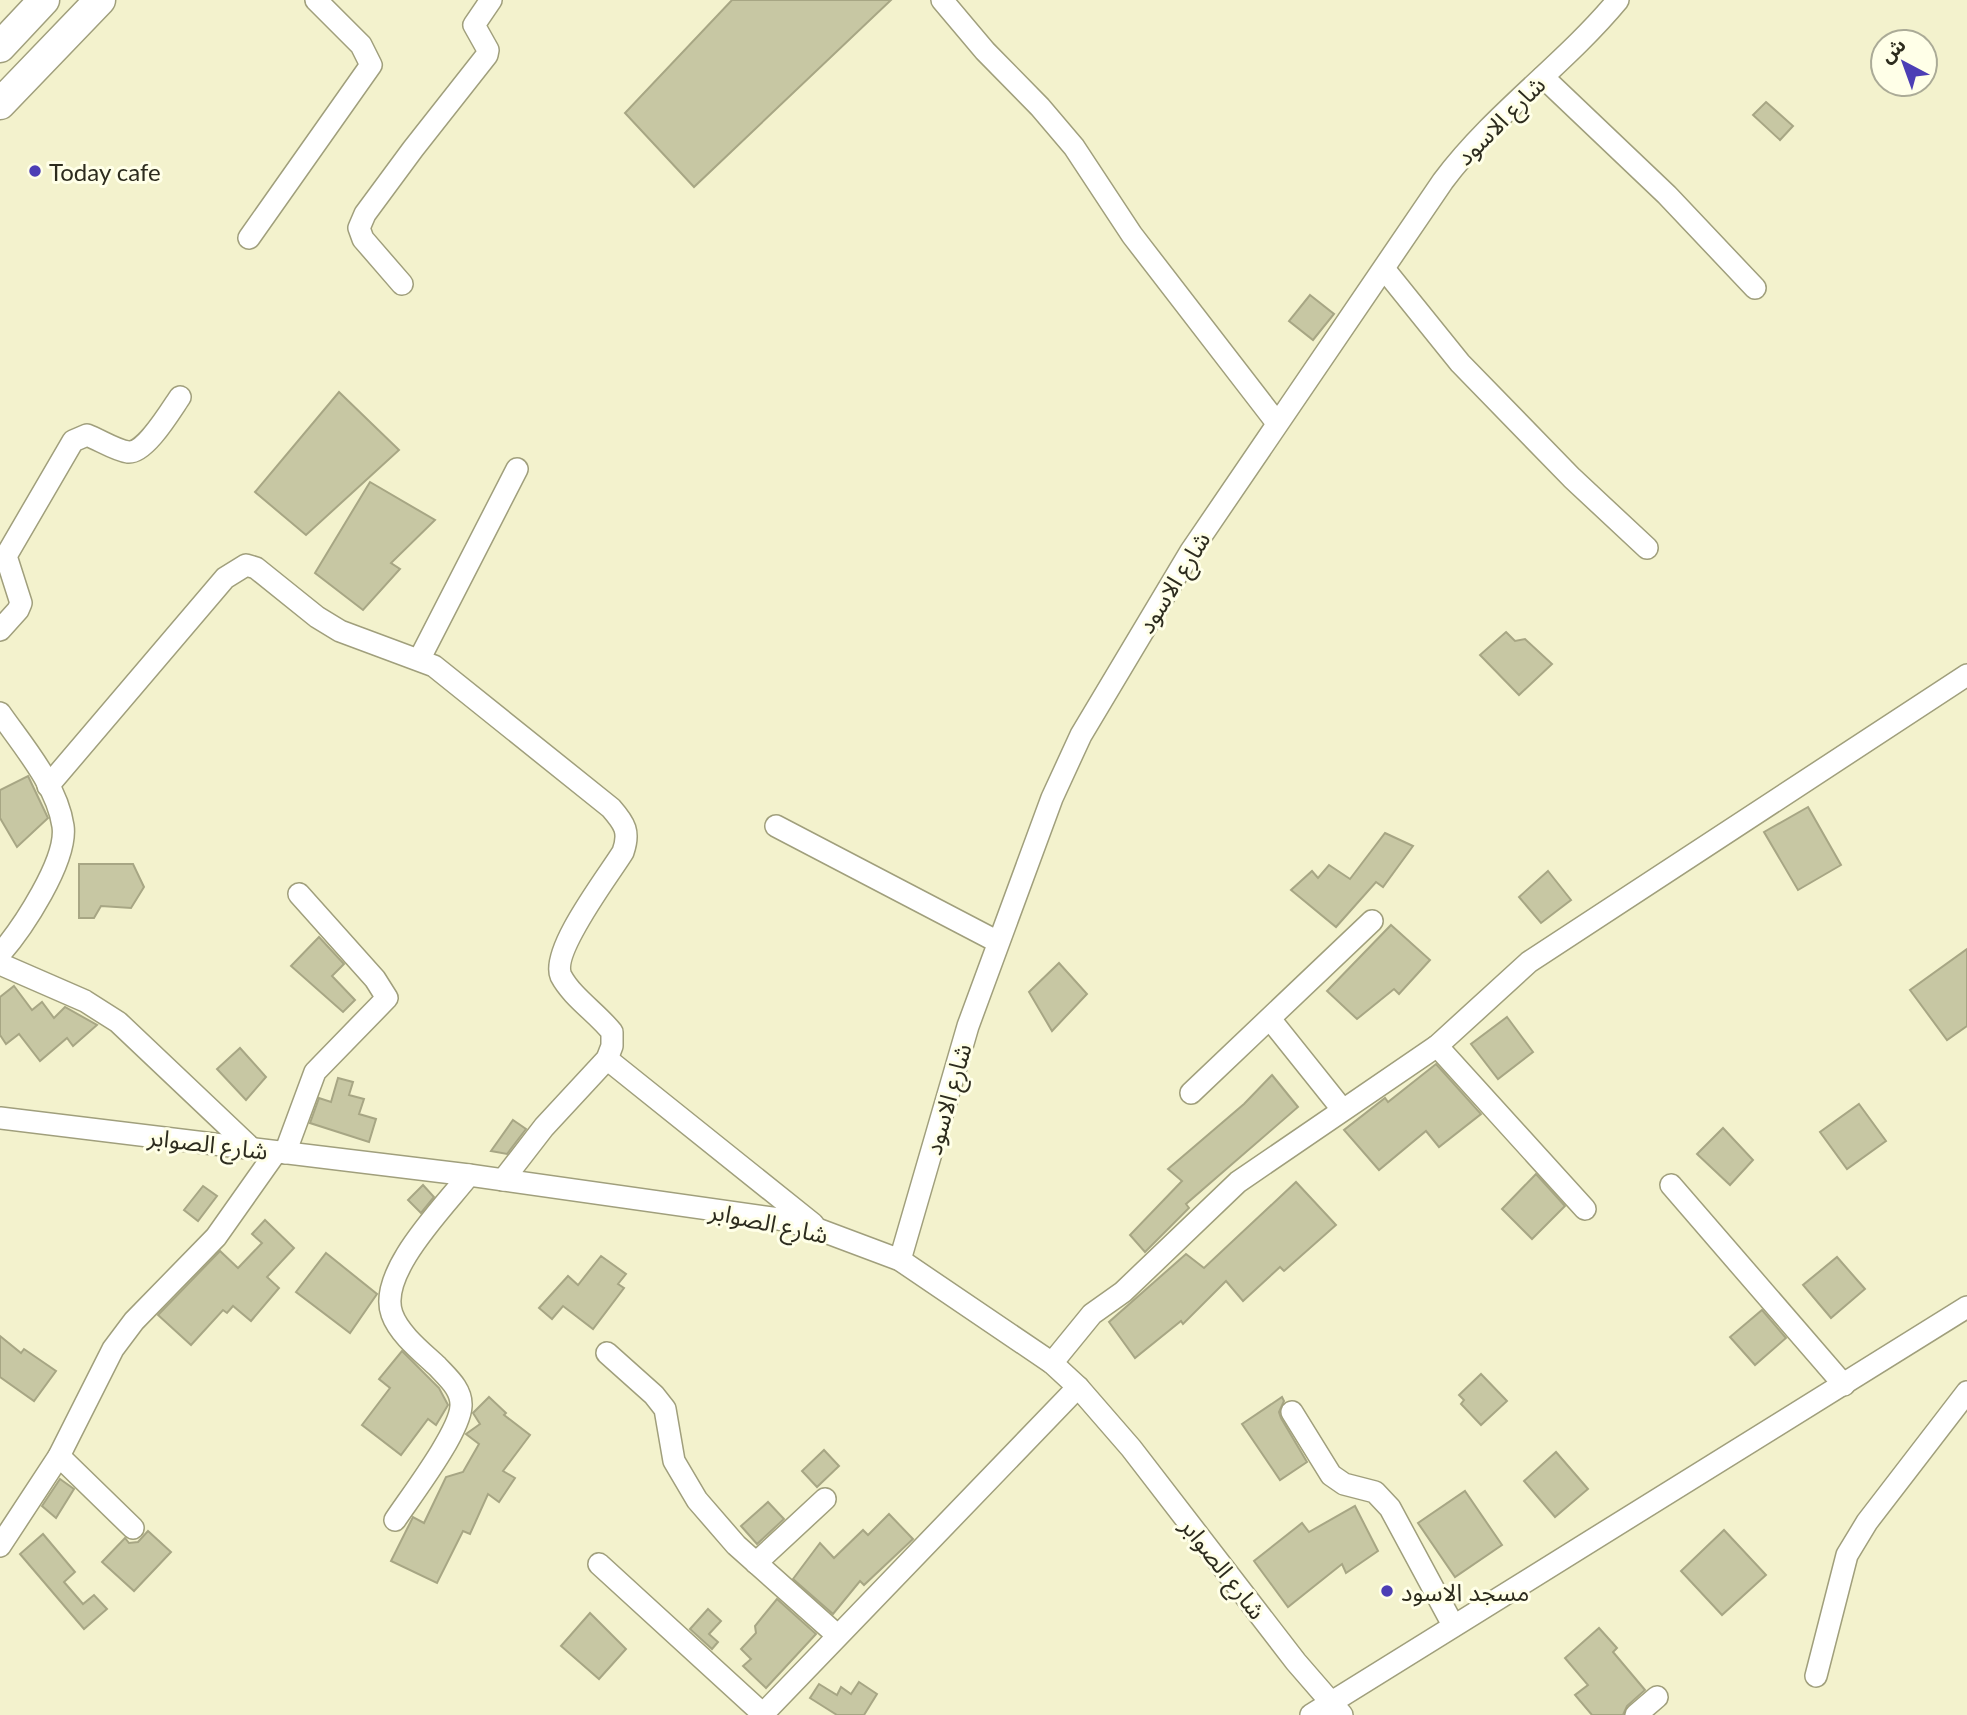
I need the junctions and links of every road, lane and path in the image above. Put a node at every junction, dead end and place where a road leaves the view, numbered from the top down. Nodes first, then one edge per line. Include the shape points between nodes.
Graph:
1 (44, 0) edge
2 (100, 0) edge
3 (316, 0) edge
4 (491, 0) edge
5 (942, 0) edge
6 (1618, 0) edge
7 (0, 47) edge
8 (1543, 77) junction
9 (0, 104) edge
10 (249, 238) dead end
11 (1385, 270) junction
12 (402, 284) dead end
13 (1755, 288) dead end
14 (180, 397) dead end
15 (1277, 423) junction
16 (517, 469) dead end
17 (1647, 548) dead end
18 (0, 630) edge
19 (420, 658) junction
20 (1967, 675) edge
21 (0, 713) edge
22 (48, 786) junction
23 (776, 826) dead end
24 (299, 894) dead end
25 (1372, 921) dead end
26 (998, 942) junction
27 (0, 954) edge
28 (0, 964) edge
29 (1270, 1019) junction
30 (1437, 1046) junction
31 (607, 1059) junction
32 (1191, 1093) dead end
33 (1342, 1109) junction
34 (0, 1118) edge
35 (251, 1148) junction
36 (280, 1152) junction
37 (469, 1175) junction
38 (503, 1180) junction
39 (1671, 1185) dead end
40 (1585, 1209) dead end
41 (820, 1230) junction
42 (900, 1260) junction
43 (1967, 1307) edge
44 (607, 1353) dead end
45 (1052, 1363) junction
46 (1844, 1385) junction
47 (1078, 1387) junction
48 (1967, 1392) edge
49 (1292, 1412) dead end
50 (59, 1456) junction
51 (825, 1499) dead end
52 (395, 1520) dead end
53 (133, 1528) dead end
54 (0, 1546) edge
55 (756, 1563) junction
56 (599, 1564) dead end
57 (1453, 1625) junction
58 (837, 1635) junction
59 (1816, 1676) dead end
60 (1657, 1697) dead end
61 (1336, 1708) edge
62 (762, 1715) edge
63 (1311, 1715) edge
64 (1636, 1715) edge

1 - 7 highway
2 - 9 highway
3 - 10 street via 361,45 371,65
4 - 12 street via 474,25 487,55 413,149 359,228 363,239
5 - 15 street via 1073,146 1132,234
6 - 8 street, شارع الاسود
8 - 11 street, شارع الاسود via 1468,148
8 - 13 street via 1667,195
11 - 15 street, شارع الاسود
11 - 17 street via 1460,363
14 - 18 street via 137,451 87,435 73,441 6,556 20,603
15 - 26 street, شارع الاسود via 1191,551 1081,736 1052,798
16 - 19 street
19 - 22 street via 340,631 246,565 225,578
19 - 31 street via 600,799 625,824 628,836 623,852 567,941 560,960 560,973 567,985 612,1032
20 - 30 street via 1541,954
21 - 22 street
22 - 27 street via 63,825 62,841 43,891 23,927
23 - 26 street
24 - 36 street via 387,998 315,1072
25 - 29 street
26 - 42 street, شارع الاسود via 968,1026
28 - 35 street via 85,1001 118,1022
29 - 32 street
29 - 33 street
30 - 33 street
30 - 40 street
31 - 38 street
31 - 41 street
33 - 45 street via 1238,1182 1123,1292 1092,1314
34 - 35 street, شارع الصوابر
35 - 36 street, شارع الصوابر
36 - 37 street, شارع الصوابر
36 - 50 street via 216,1237 113,1349
37 - 38 street, شارع الصوابر
37 - 52 street via 398,1266 389,1295 392,1315 455,1385 462,1405 453,1430
38 - 41 street, شارع الصوابر via 779,1219
39 - 46 street
41 - 42 street, شارع الصوابر
42 - 45 street, شارع الصوابر
43 - 46 street
44 - 55 street via 665,1409 674,1461 697,1500
45 - 47 street, شارع الصوابر
46 - 57 street
47 - 58 street
47 - 61 street, شارع الصوابر
48 - 59 street via 1847,1555
49 - 57 street via 1331,1475 1344,1484 1375,1492 1390,1508
50 - 53 street
50 - 54 street
51 - 55 street
55 - 58 street
56 - 62 street
57 - 61 street
58 - 62 street
60 - 64 street
61 - 63 street

